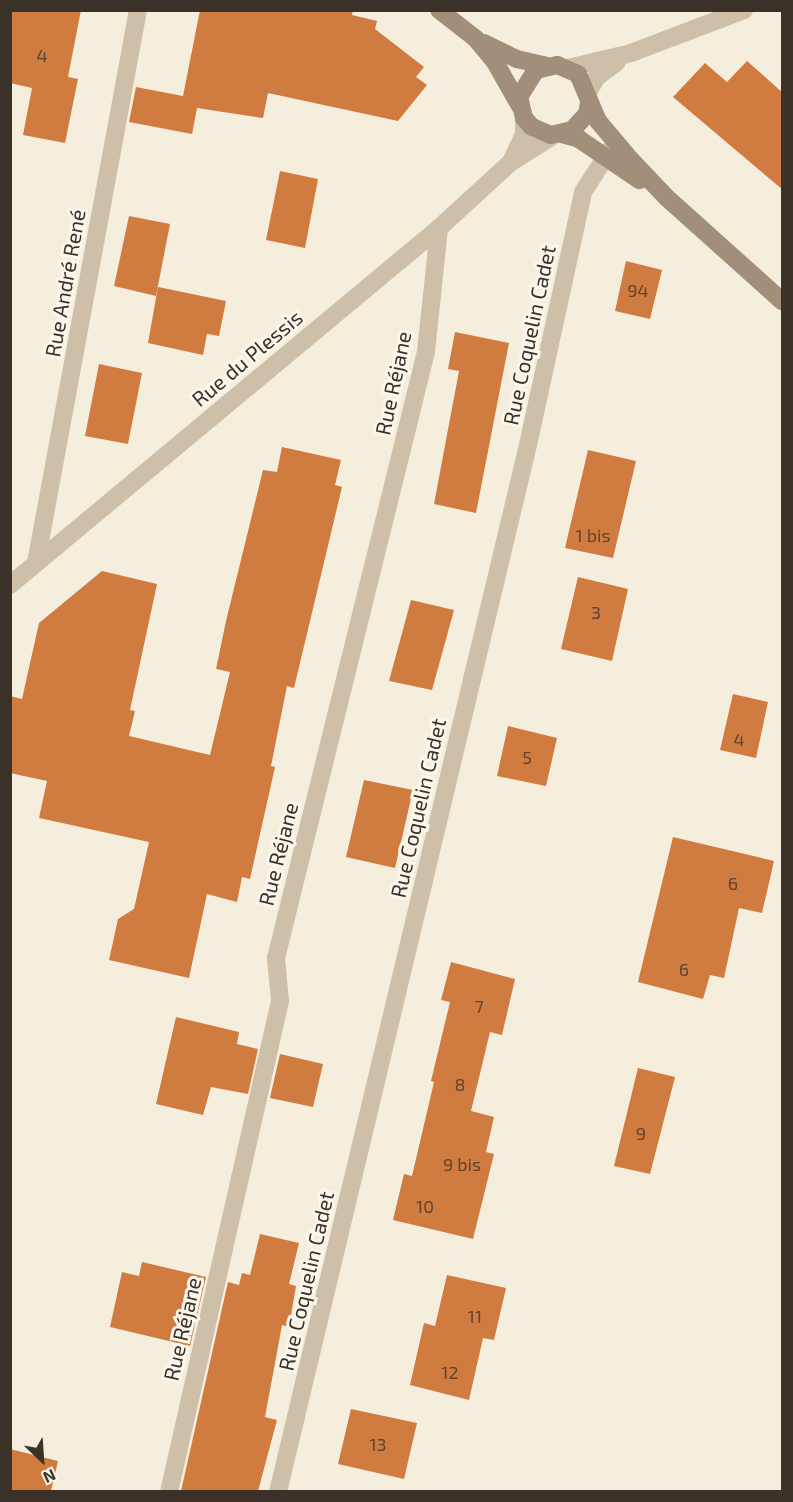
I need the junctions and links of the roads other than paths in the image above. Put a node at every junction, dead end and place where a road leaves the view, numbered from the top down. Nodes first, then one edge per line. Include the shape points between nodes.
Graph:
1 (138, 10) edge
2 (439, 10) edge
3 (744, 10) edge
4 (475, 38) junction
5 (631, 53) junction
6 (546, 66) junction
7 (568, 68) junction
8 (589, 98) junction
9 (522, 113) junction
10 (559, 134) junction
11 (610, 149) junction
12 (510, 163) junction
13 (439, 228) junction
14 (783, 301) edge
15 (36, 563) junction
16 (10, 585) edge
17 (168, 1491) edge
18 (278, 1491) edge

1 - 15 street, Rue André René
2 - 4 street
3 - 5 street
4 - 6 street via 518,59
4 - 9 street via 508,79
5 - 7 street
5 - 8 street via 597,77
6 - 7 street
6 - 9 street via 528,77 519,97
7 - 8 street via 578,74
8 - 10 street via 581,123
8 - 11 street
9 - 10 street via 541,132
9 - 12 street, Rue du Plessis via 524,134
10 - 11 street
10 - 12 street, Rue du Plessis
11 - 14 street
11 - 18 street, Rue Coquelin Cadet via 583,192 526,456
12 - 13 street, Rue du Plessis
13 - 15 street, Rue du Plessis
13 - 17 street, Rue Réjane via 426,352 276,958 280,1001
15 - 16 street, Rue du Plessis

